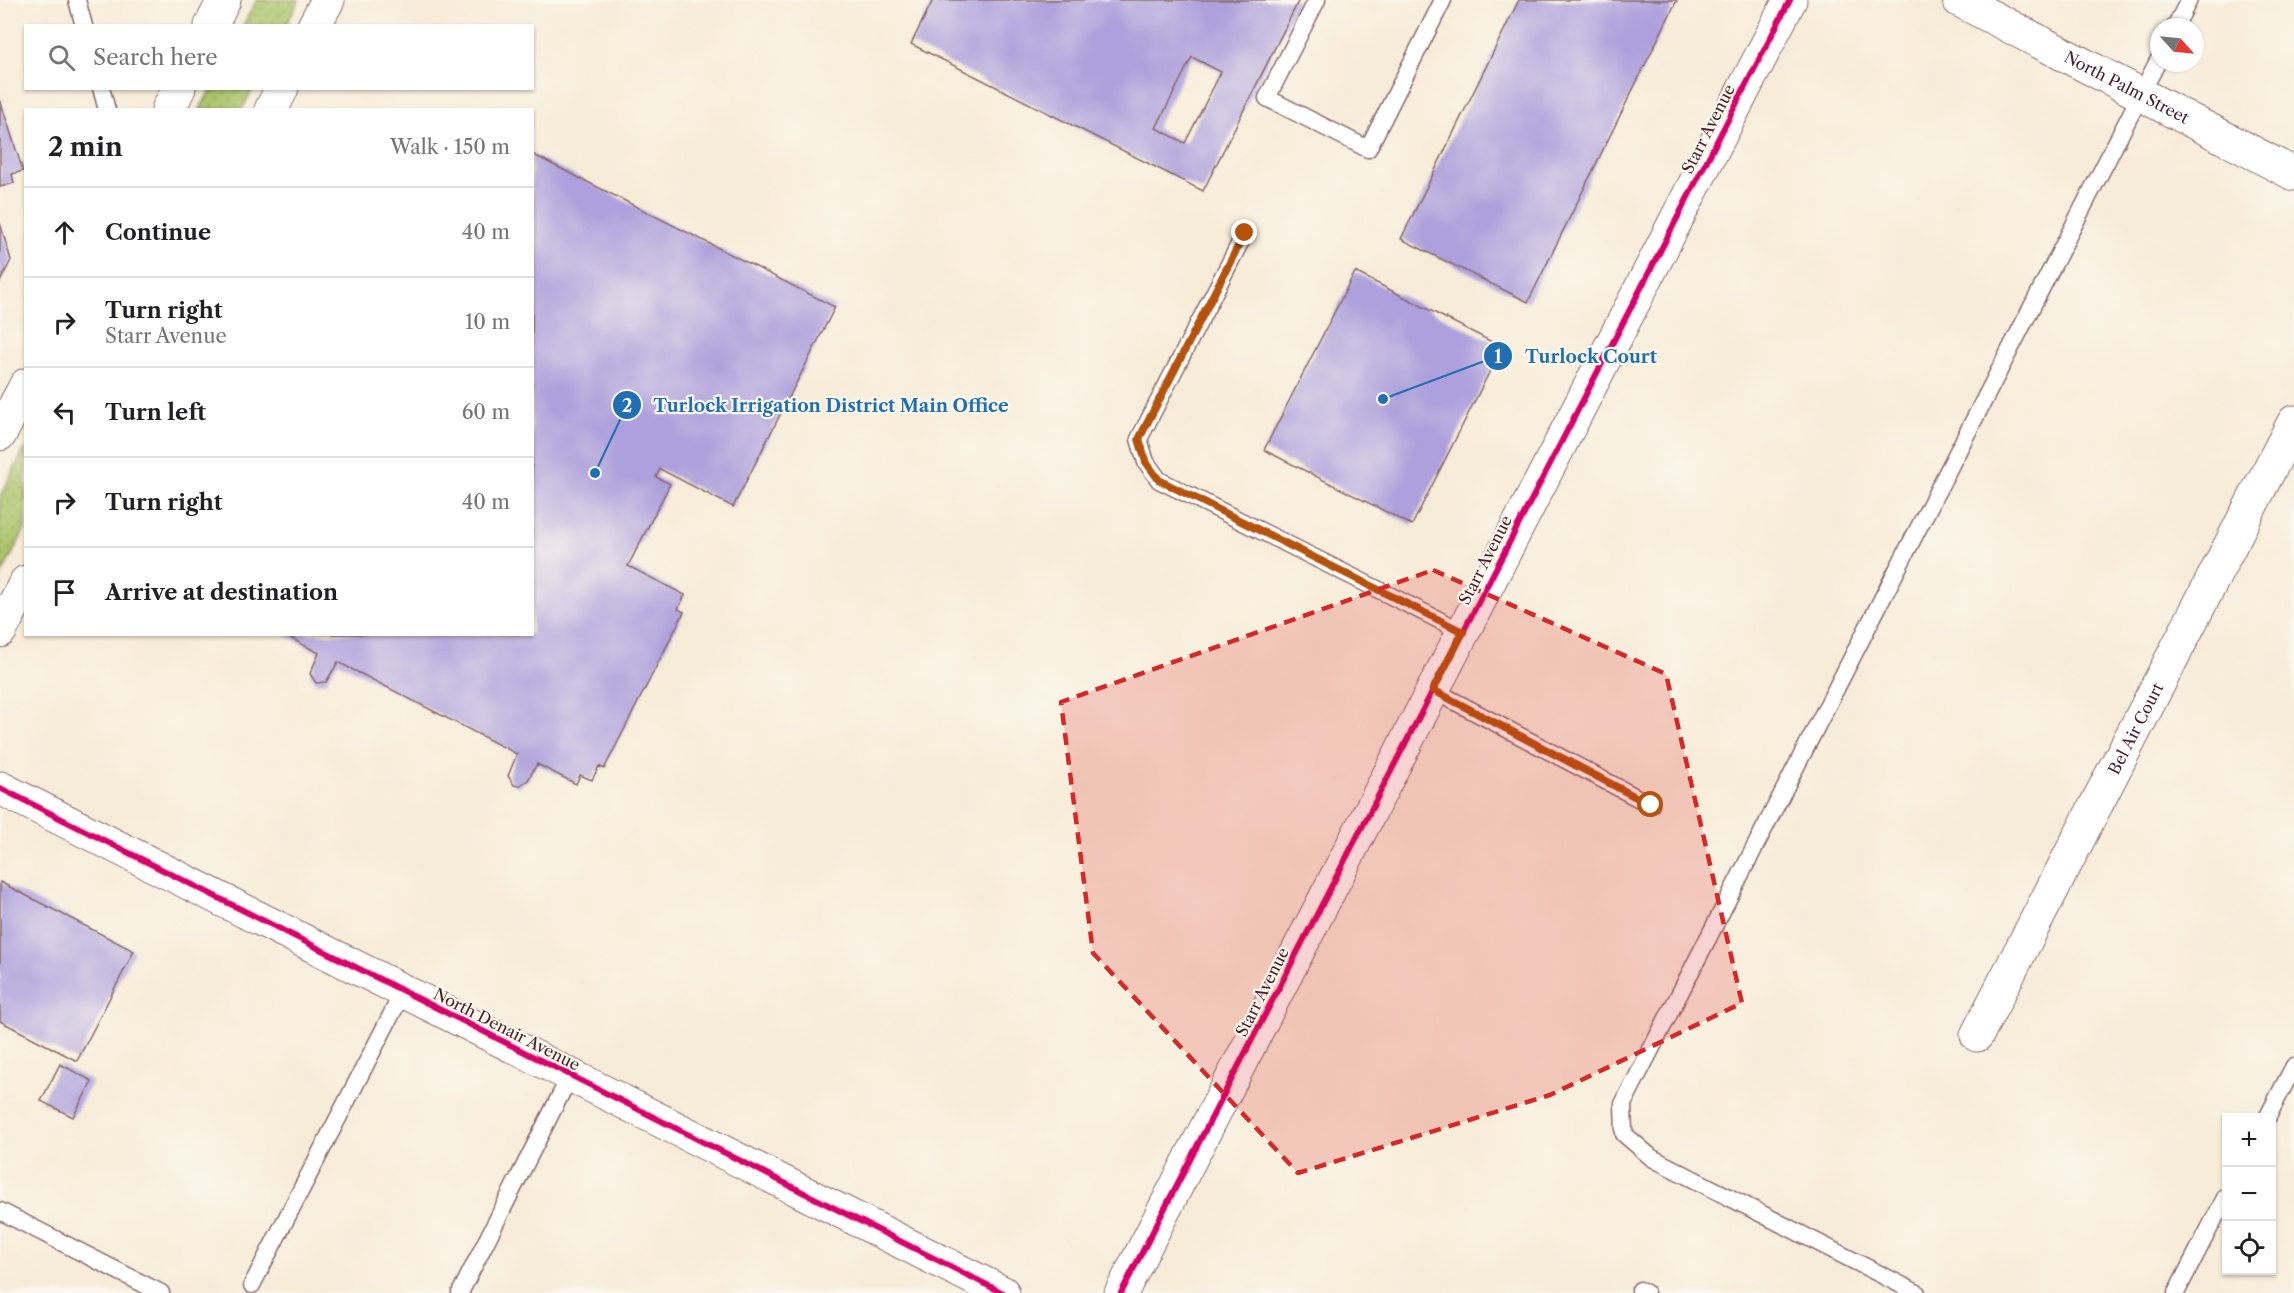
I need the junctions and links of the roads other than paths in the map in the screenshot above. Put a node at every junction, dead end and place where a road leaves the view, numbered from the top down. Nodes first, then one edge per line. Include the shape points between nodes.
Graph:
1 (77, 0) edge
2 (225, 0) edge
3 (327, 0) edge
4 (1317, 0) edge
5 (1443, 0) edge
6 (1790, 0) edge
7 (1959, 0) edge
8 (2189, 0) edge
9 (2180, 18) edge
10 (83, 24) edge
11 (212, 24) edge
12 (315, 24) edge
13 (2152, 72) edge
14 (102, 90) edge
15 (178, 90) edge
16 (281, 90) edge
17 (2141, 94) junction
18 (106, 108) edge
19 (169, 108) edge
20 (272, 108) edge
21 (2294, 174) edge
22 (1245, 233) dead end
23 (24, 389) edge
24 (2294, 422) edge
25 (0, 434) edge
26 (24, 586) edge
27 (0, 631) edge
28 (1463, 632) junction
29 (1433, 690) junction
30 (0, 788) edge
31 (1651, 805) dead end
32 (403, 992) junction
33 (1977, 1035) dead end
34 (2294, 1066) edge
35 (570, 1076) junction
36 (2270, 1113) edge
37 (2222, 1204) edge
38 (0, 1211) edge
39 (252, 1285) dead end
40 (161, 1293) edge
41 (460, 1293) edge
42 (1003, 1293) edge
43 (1121, 1293) edge
44 (1917, 1293) edge
45 (2176, 1293) edge

1 - 10 lane
2 - 11 street
3 - 12 street
4 - 5 lane via 1267,98 1368,149
6 - 28 street, Starr Avenue
7 - 17 street, North Palm Street
8 - 9 lane
13 - 17 lane
14 - 18 lane
15 - 19 street
16 - 20 street
17 - 21 street, North Palm Street
17 - 44 lane via 1623,1104 1624,1134 1652,1158
22 - 28 lane via 1139,439 1146,462 1159,480
23 - 25 street
24 - 33 street, Bel Air Court
26 - 27 street
28 - 29 street, Starr Avenue
29 - 31 lane
29 - 43 street, Starr Avenue
30 - 32 street, North Denair Avenue
32 - 35 street, North Denair Avenue
32 - 39 lane
34 - 36 lane
35 - 41 lane
35 - 42 street, North Denair Avenue
37 - 45 lane
38 - 40 lane

